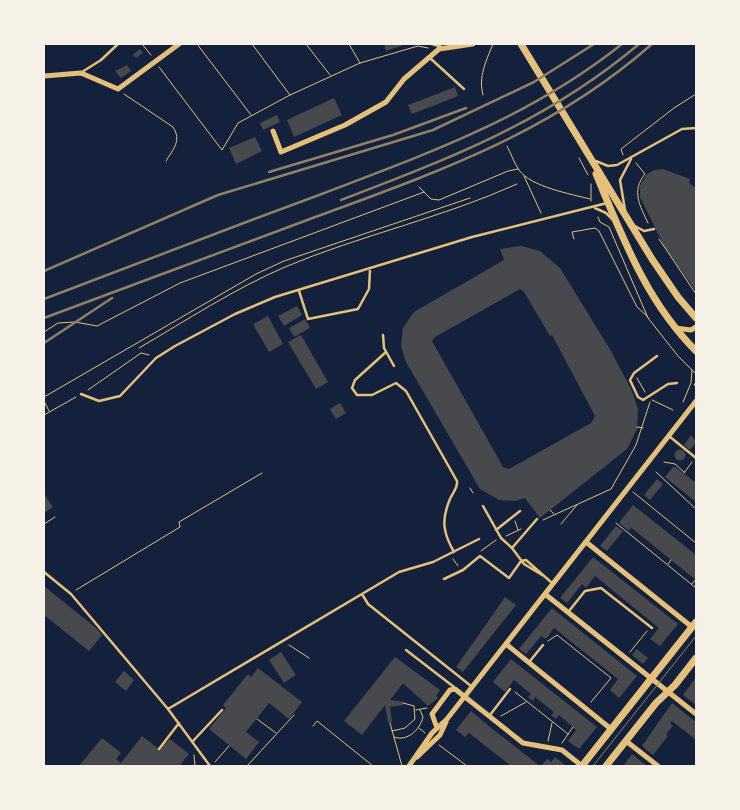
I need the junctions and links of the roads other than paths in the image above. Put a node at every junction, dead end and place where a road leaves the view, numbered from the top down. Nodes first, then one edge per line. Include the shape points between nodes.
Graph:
1 (118, 44) edge
2 (179, 44) edge
3 (432, 44) edge
4 (473, 44) edge
5 (522, 44) edge
6 (441, 48) junction
7 (429, 58) junction
8 (81, 72) junction
9 (44, 76) edge
10 (464, 89) dead end
11 (696, 128) edge
12 (273, 131) dead end
13 (587, 153) junction
14 (633, 157) junction
15 (608, 202) junction
16 (594, 207) junction
17 (627, 216) junction
18 (616, 224) junction
19 (654, 229) dead end
20 (370, 270) junction
21 (299, 291) junction
22 (696, 318) edge
23 (696, 327) edge
24 (675, 328) junction
25 (383, 335) dead end
26 (696, 351) edge
27 (386, 352) junction
28 (657, 356) dead end
29 (394, 366) dead end
30 (677, 383) dead end
31 (81, 394) road end
32 (696, 401) edge
33 (669, 436) junction
34 (696, 458) edge
35 (482, 506) dead end
36 (520, 511) dead end
37 (537, 519) dead end
38 (496, 530) junction
39 (479, 539) dead end
40 (586, 542) junction
41 (512, 548) junction
42 (454, 552) junction
43 (521, 561) junction
44 (44, 572) edge
45 (542, 576) junction
46 (444, 579) dead end
47 (553, 584) junction
48 (362, 594) junction
49 (545, 594) junction
50 (568, 613) junction
51 (694, 624) edge
52 (652, 628) dead end
53 (506, 644) junction
54 (543, 644) road end
55 (406, 650) dead end
56 (696, 658) edge
57 (529, 663) junction
58 (651, 678) junction
59 (472, 687) junction
60 (510, 689) road end
61 (668, 691) junction
62 (466, 695) junction
63 (168, 709) junction
64 (222, 710) dead end
65 (696, 714) edge
66 (491, 718) junction
67 (447, 719) junction
68 (179, 723) junction
69 (437, 728) junction
70 (611, 729) junction
71 (193, 741) junction
72 (626, 741) junction
73 (159, 749) dead end
74 (415, 759) junction
75 (211, 766) edge
76 (409, 766) edge
77 (582, 766) edge
78 (606, 766) edge
79 (658, 766) edge

1 - 8 lane
2 - 8 street via 118,89
3 - 6 lane
4 - 6 street
5 - 13 main road
6 - 7 street
7 - 10 lane
7 - 12 street via 404,79 386,102 345,125 281,152
8 - 9 street
11 - 14 lane via 682,129
13 - 14 lane via 608,166
13 - 15 main road
13 - 17 main road
14 - 17 lane via 620,180
15 - 16 lane
15 - 17 lane
15 - 18 main road
16 - 18 lane via 606,213
16 - 20 lane via 472,237
17 - 19 lane via 641,230
17 - 22 main road via 664,277
18 - 24 main road via 648,290
20 - 21 lane
20 - 21 lane via 369,289 358,309 308,319
21 - 31 lane via 235,314 175,346 156,358 128,390 116,398 99,402
23 - 24 street via 691,330
24 - 26 main road
25 - 27 lane
27 - 29 lane
27 - 42 lane via 355,380 352,388 357,394 366,396 396,383 406,391 457,481 443,528
28 - 30 lane via 632,375 630,380 638,397 643,400 668,384
32 - 33 street
33 - 34 lane
33 - 40 street
35 - 38 lane via 492,518
36 - 38 lane
37 - 41 lane
38 - 41 lane
39 - 42 lane
40 - 47 street
40 - 51 street
41 - 43 lane
42 - 48 lane via 399,572
43 - 45 lane
43 - 45 lane via 531,562
43 - 46 lane via 509,578 480,556 463,570
44 - 63 lane via 71,594
45 - 47 lane
47 - 49 street
48 - 59 lane via 368,604
48 - 63 lane
49 - 50 street
49 - 53 street
50 - 52 lane via 585,591 601,588
50 - 58 street
51 - 58 main road
53 - 57 street
53 - 59 street
54 - 57 lane
55 - 62 lane
56 - 61 main road
57 - 70 street
58 - 61 street
58 - 70 main road
59 - 62 street
60 - 66 lane
61 - 65 street
61 - 72 main road
62 - 66 street
62 - 67 street
62 - 69 street via 450,690 432,714
63 - 68 lane
64 - 71 lane
66 - 77 street via 523,743 557,749
67 - 69 street
67 - 74 street via 440,735
68 - 71 lane
68 - 73 lane
69 - 74 street
70 - 77 main road
71 - 75 lane
72 - 78 main road
72 - 79 street
74 - 76 street

